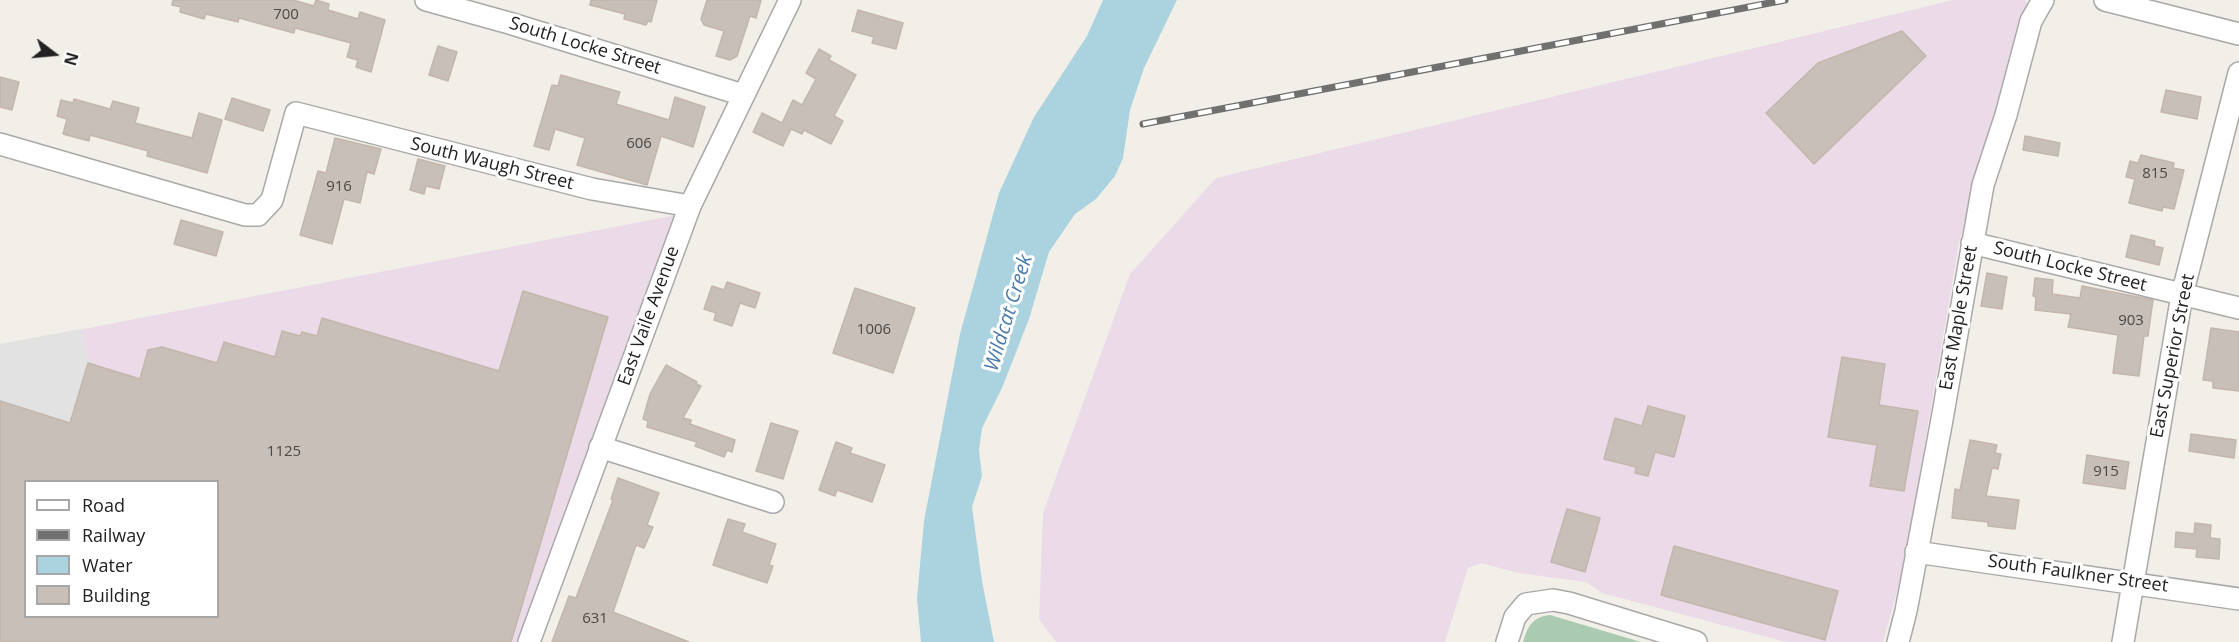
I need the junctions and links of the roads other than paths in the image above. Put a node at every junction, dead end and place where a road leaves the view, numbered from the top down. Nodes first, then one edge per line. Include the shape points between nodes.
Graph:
1 (426, 0) edge
2 (790, 0) edge
3 (2043, 0) edge
4 (2105, 0) edge
5 (2239, 34) edge
6 (2239, 73) edge
7 (743, 95) junction
8 (0, 144) edge
9 (690, 206) junction
10 (1972, 243) junction
11 (2182, 295) junction
12 (2239, 308) edge
13 (600, 447) junction
14 (773, 502) dead end
15 (1916, 552) junction
16 (2133, 582) junction
17 (2239, 598) edge
18 (529, 642) edge
19 (1507, 642) edge
20 (1696, 642) edge
21 (1898, 642) edge
22 (2123, 642) edge

1 - 7 street, South Locke Street
2 - 7 street, East Vaile Avenue
3 - 10 street, East Maple Street via 2031,21 1983,185
4 - 5 street
6 - 11 street, East Superior Street
7 - 9 street, East Vaile Avenue
8 - 9 street, South Waugh Street via 245,215 258,215 272,200 296,113 592,189
9 - 13 street, East Vaile Avenue
10 - 11 street, South Locke Street
10 - 15 street, East Maple Street
11 - 12 street, South Locke Street
11 - 16 street, East Superior Street
13 - 14 street
13 - 18 street, East Vaile Avenue
15 - 16 street, South Faulkner Street
15 - 21 street, East Maple Street
16 - 17 street, South Faulkner Street
16 - 22 street, East Superior Street
19 - 20 street via 1515,617 1526,604 1553,600

